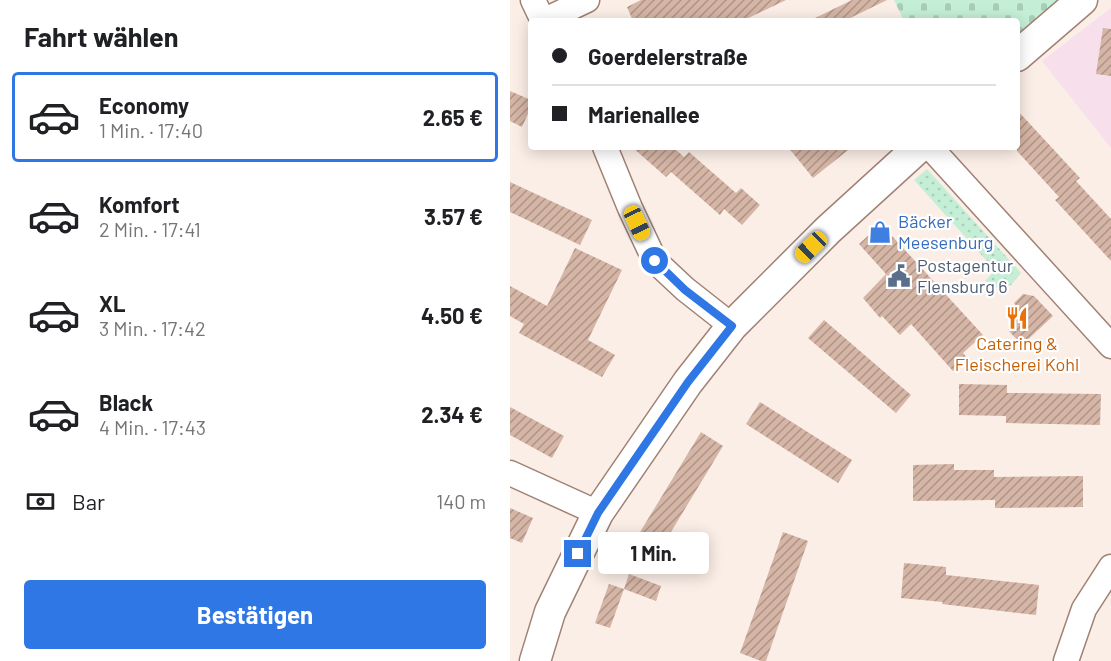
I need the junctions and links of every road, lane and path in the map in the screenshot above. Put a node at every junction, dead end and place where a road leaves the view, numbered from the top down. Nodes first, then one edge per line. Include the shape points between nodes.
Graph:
1 (533, 0) edge
2 (587, 0) edge
3 (1082, 0) edge
4 (542, 18) edge
5 (549, 18) edge
6 (1020, 53) edge
7 (606, 150) edge
8 (915, 150) edge
9 (933, 150) edge
10 (732, 326) junction
11 (1111, 346) edge
12 (510, 473) edge
13 (598, 513) junction
14 (1111, 567) edge
15 (535, 661) edge
16 (1066, 661) edge

1 - 4 street
2 - 5 street
3 - 6 main road
7 - 10 street via 655,261
8 - 10 main road
9 - 11 street
10 - 13 main road via 688,382
12 - 13 street
13 - 15 main road via 550,612
14 - 16 street via 1084,609

